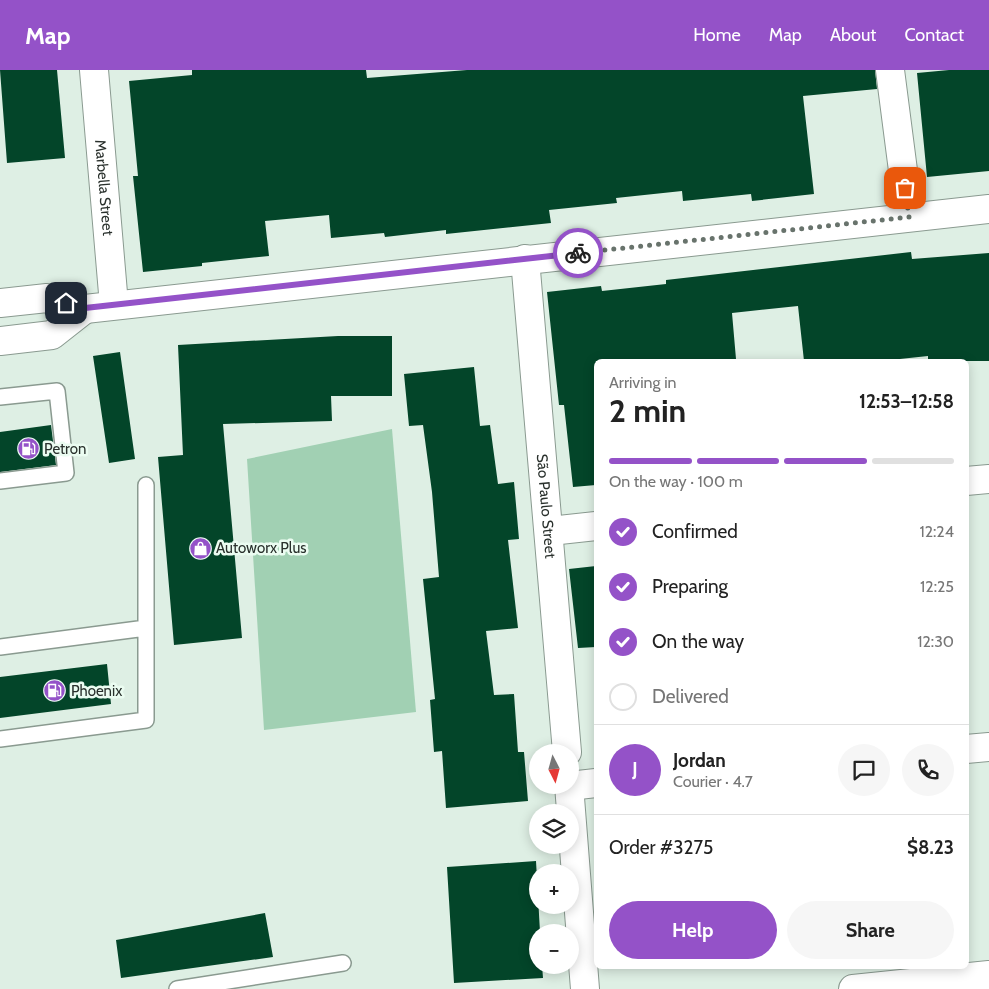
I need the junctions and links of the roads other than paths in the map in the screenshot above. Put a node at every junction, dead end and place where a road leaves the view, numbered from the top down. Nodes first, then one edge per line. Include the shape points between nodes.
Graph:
1 (94, 70) edge
2 (890, 70) edge
3 (989, 209) edge
4 (909, 217) junction
5 (525, 259) junction
6 (0, 303) edge
7 (114, 305) junction
8 (85, 308) junction
9 (0, 341) edge
10 (0, 397) edge
11 (989, 479) edge
12 (0, 481) edge
13 (969, 482) edge
14 (146, 484) dead end
15 (594, 526) edge
16 (550, 531) junction
17 (146, 628) junction
18 (0, 647) edge
19 (0, 738) edge
20 (566, 744) edge
21 (989, 747) edge
22 (969, 749) edge
23 (594, 783) edge
24 (579, 784) edge
25 (570, 794) edge
26 (343, 963) dead end
27 (989, 975) edge
28 (936, 985) edge
29 (193, 988) edge
30 (177, 989) edge
31 (585, 989) edge
32 (853, 989) edge

1 - 7 street, Marbella Street
2 - 4 street
3 - 4 street
4 - 5 street
5 - 7 street
5 - 16 street, São Paulo Street
6 - 8 street via 47,298
7 - 8 street
8 - 9 street via 52,335
10 - 12 lane via 57,391 66,473
11 - 13 street
14 - 17 lane
15 - 16 street
16 - 20 street, São Paulo Street
17 - 18 lane
17 - 19 lane via 146,720
21 - 22 street
23 - 24 street
25 - 31 street
26 - 29 lane
27 - 28 street
28 - 32 street
29 - 30 lane

